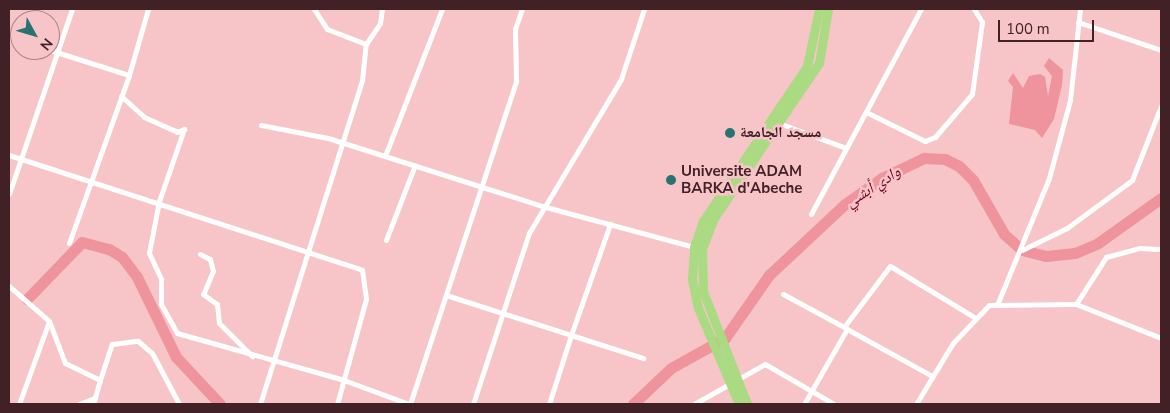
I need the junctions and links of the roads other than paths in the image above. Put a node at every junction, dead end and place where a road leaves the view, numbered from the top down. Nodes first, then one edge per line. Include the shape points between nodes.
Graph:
1 (72, 9) edge
2 (148, 9) edge
3 (314, 9) edge
4 (382, 9) edge
5 (442, 9) edge
6 (522, 9) edge
7 (644, 9) edge
8 (819, 9) edge
9 (828, 9) edge
10 (921, 9) edge
11 (974, 9) edge
12 (1080, 9) edge
13 (1078, 22) junction
14 (366, 44) junction
15 (60, 50) edge
16 (1161, 50) edge
17 (60, 53) edge
18 (56, 60) edge
19 (129, 75) junction
20 (121, 96) junction
21 (1161, 106) edge
22 (866, 112) junction
23 (775, 121) junction
24 (260, 125) dead end
25 (341, 143) junction
26 (846, 148) junction
27 (9, 155) edge
28 (385, 156) junction
29 (20, 159) junction
30 (415, 165) junction
31 (88, 181) junction
32 (481, 187) junction
33 (9, 194) edge
34 (159, 201) junction
35 (542, 206) junction
36 (811, 214) dead end
37 (610, 224) junction
38 (386, 240) dead end
39 (69, 243) dead end
40 (694, 247) junction
41 (1158, 249) dead end
42 (306, 250) junction
43 (1022, 250) junction
44 (200, 254) dead end
45 (9, 286) edge
46 (783, 294) dead end
47 (446, 295) junction
48 (1076, 304) junction
49 (707, 305) junction
50 (997, 305) junction
51 (698, 308) junction
52 (503, 313) junction
53 (974, 317) junction
54 (707, 319) junction
55 (49, 321) junction
56 (845, 328) junction
57 (571, 335) junction
58 (1161, 338) edge
59 (254, 358) junction
60 (643, 358) dead end
61 (275, 363) junction
62 (932, 376) junction
63 (734, 378) junction
64 (341, 379) junction
65 (100, 380) junction
66 (812, 392) junction
67 (94, 401) edge
68 (19, 404) edge
69 (79, 404) edge
70 (179, 404) edge
71 (260, 404) edge
72 (337, 404) edge
73 (410, 404) edge
74 (473, 404) edge
75 (549, 404) edge
76 (694, 404) edge
77 (739, 404) edge
78 (747, 404) edge
79 (804, 404) edge
80 (834, 404) edge
81 (916, 404) edge

1 - 15 street
2 - 19 street
3 - 14 street via 327,29
4 - 14 street via 380,23
5 - 28 street
6 - 32 street via 515,28 516,81
7 - 35 street via 621,79
8 - 23 highway via 810,58
9 - 23 highway via 819,63
10 - 22 street
11 - 22 street via 982,22 972,94 935,137 925,141
12 - 13 street
13 - 16 street
13 - 43 street via 1070,100 1049,178
14 - 25 street via 368,59
17 - 19 street
18 - 29 street
19 - 20 street
20 - 31 street
20 - 34 street via 144,117 177,132 184,129
21 - 43 street via 1132,180 1067,228
22 - 26 street
23 - 26 street
23 - 40 highway via 703,221
23 - 49 highway via 708,232 700,258
24 - 25 street
25 - 28 street
25 - 42 street
26 - 36 street
27 - 29 street
28 - 30 street
29 - 31 street
29 - 33 street
30 - 32 street
30 - 38 street
31 - 34 street
31 - 39 street
32 - 35 street
32 - 47 street
34 - 42 street
34 - 59 street via 149,253 161,279 160,304 166,319 177,333 198,336
35 - 37 street
35 - 52 street
37 - 40 street
37 - 57 street
40 - 51 highway via 692,279
41 - 48 street via 1140,248 1106,257
42 - 61 street
42 - 64 street via 350,265 366,276 366,299
43 - 50 street
44 - 59 street via 210,259 213,272 203,294 217,304 219,323
45 - 55 street
46 - 56 street
47 - 52 street
47 - 73 street
48 - 50 street
48 - 58 street
49 - 51 highway
49 - 54 highway
50 - 53 street
51 - 54 highway
52 - 57 street
52 - 74 street
53 - 56 street via 890,266
53 - 62 street
54 - 63 highway
54 - 63 highway via 723,375
55 - 65 street via 65,363
55 - 68 street
56 - 62 street
56 - 66 street
57 - 60 street
57 - 75 street
59 - 61 street
61 - 64 street
61 - 71 street
62 - 81 street
63 - 66 street via 765,364
63 - 76 street
63 - 77 highway
63 - 78 highway
64 - 72 street
64 - 73 street
65 - 67 street
65 - 70 street via 112,344 138,341 152,353
66 - 79 street
66 - 80 street
67 - 69 street

